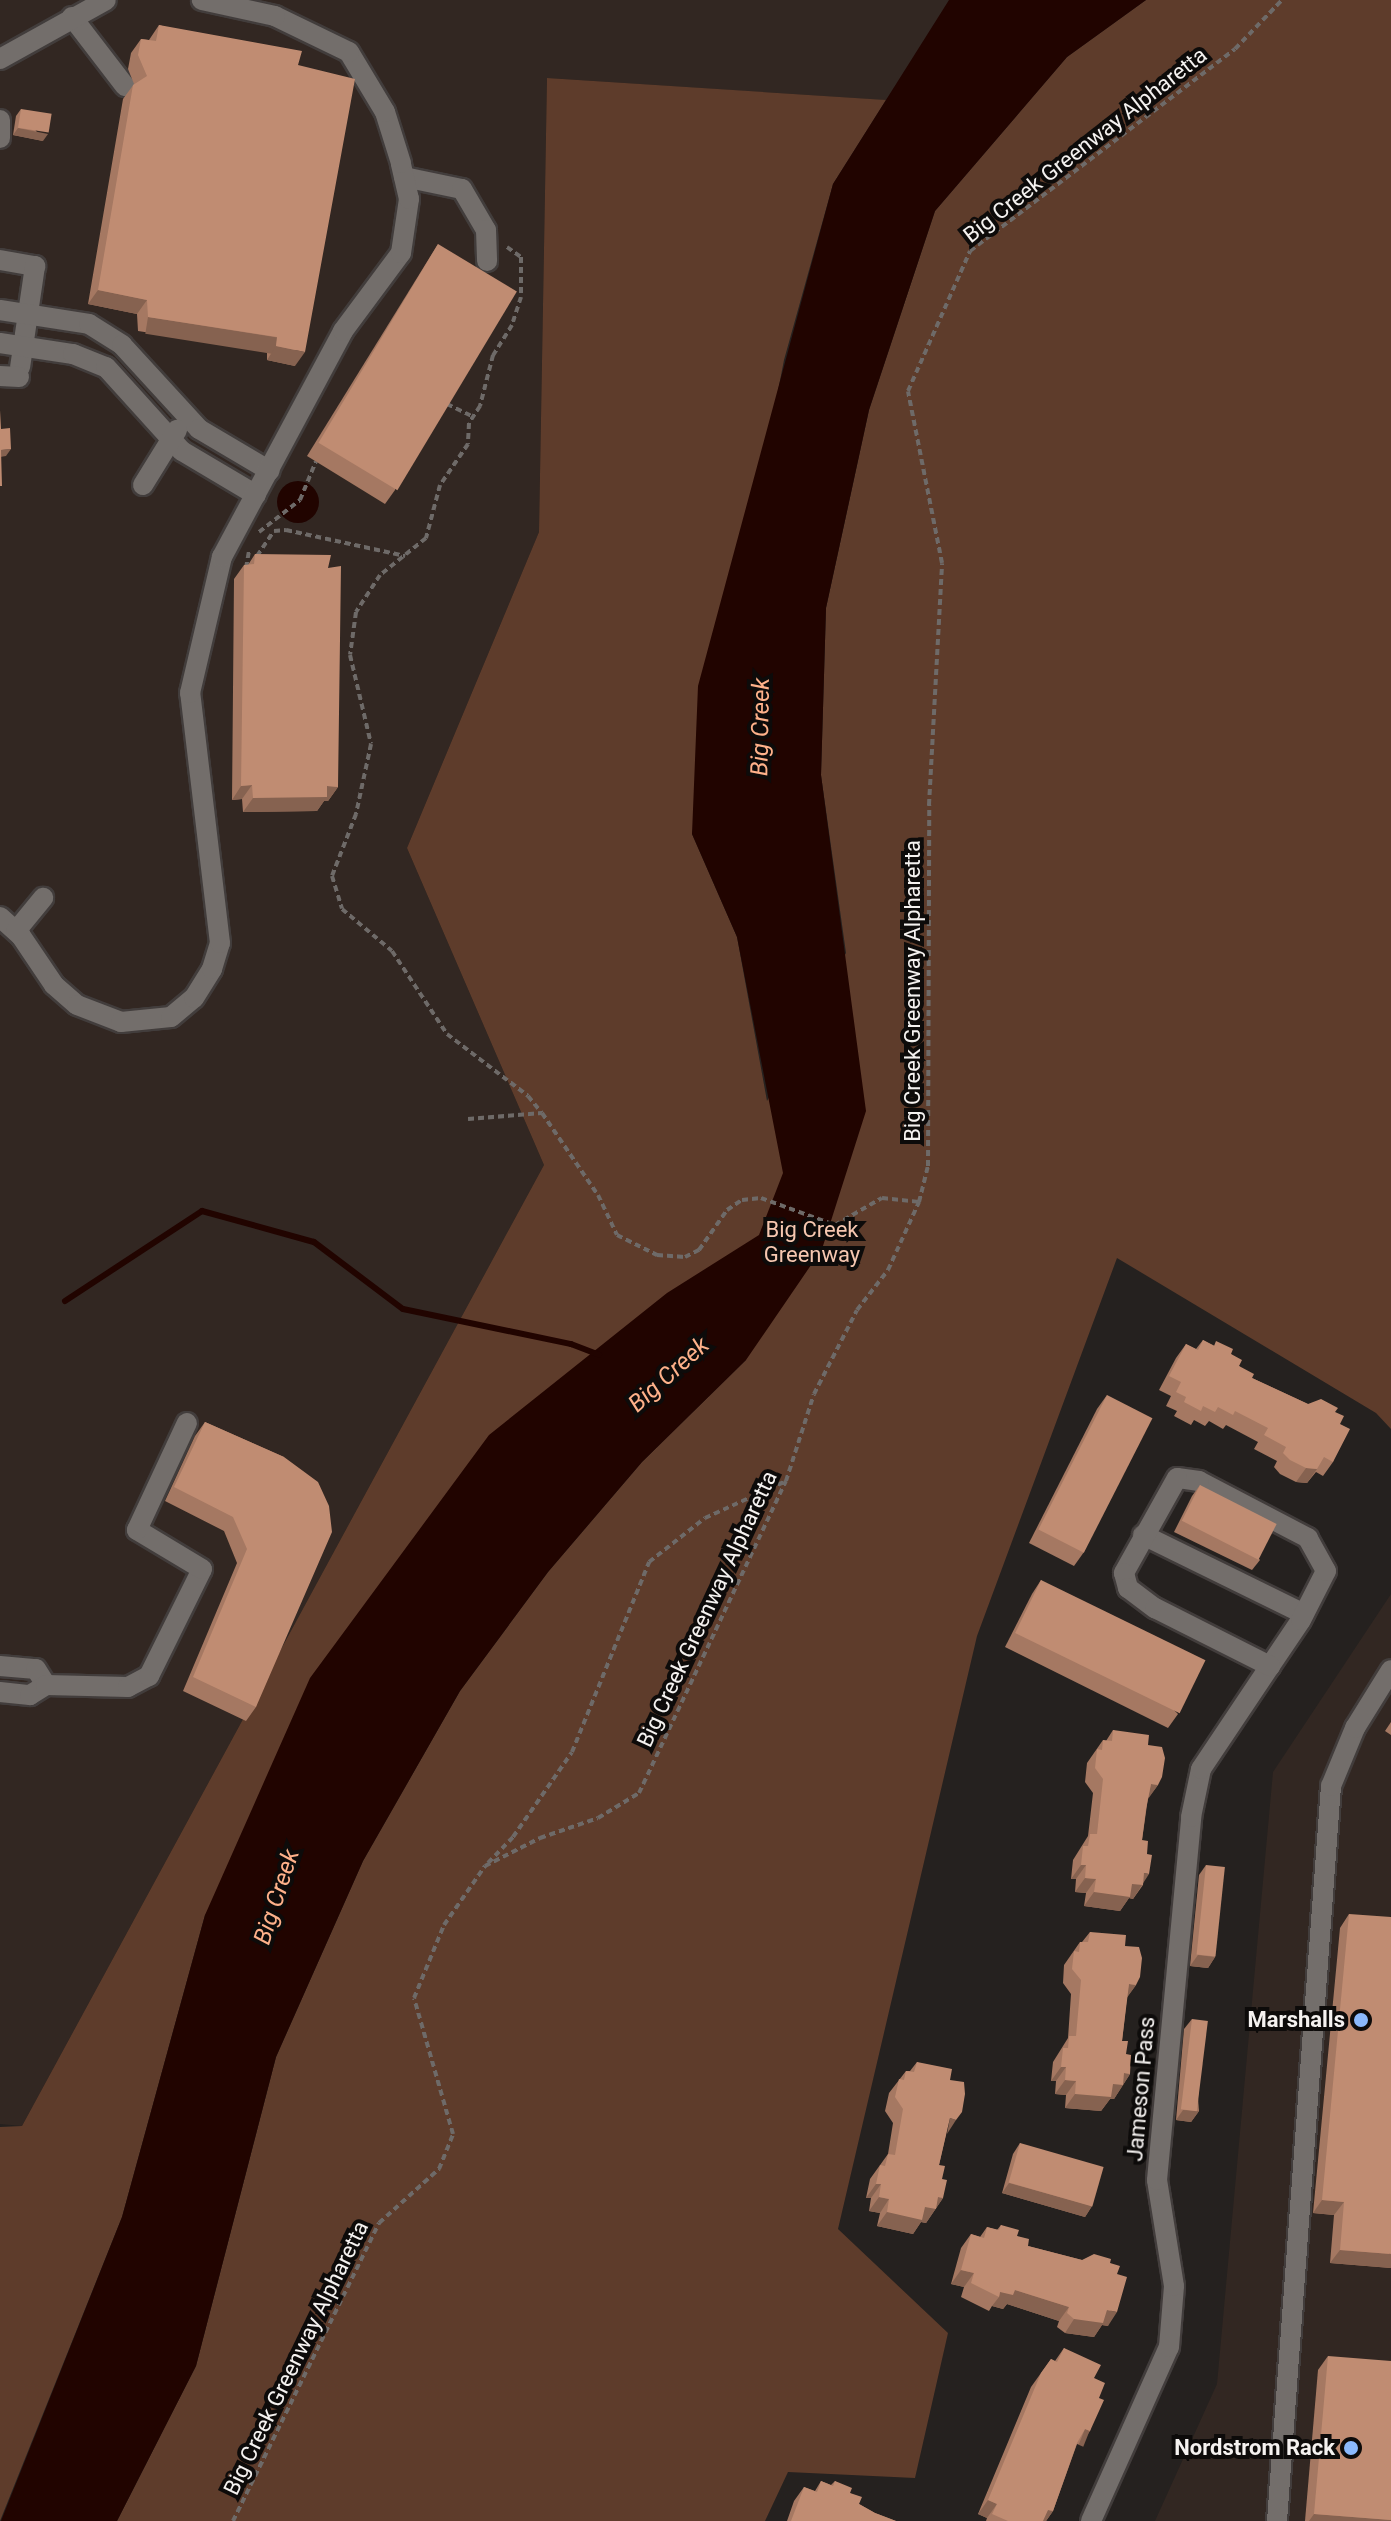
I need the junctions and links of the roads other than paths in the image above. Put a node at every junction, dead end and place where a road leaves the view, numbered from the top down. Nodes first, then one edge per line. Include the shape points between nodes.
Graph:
1 (106, 0) edge
2 (202, 0) edge
3 (72, 17) junction
4 (0, 59) edge
5 (125, 86) dead end
6 (0, 120) edge
7 (0, 138) edge
8 (404, 177) junction
9 (0, 260) edge
10 (487, 261) dead end
11 (0, 310) edge
12 (29, 313) junction
13 (0, 343) edge
14 (23, 344) junction
15 (13, 374) edge
16 (189, 419) junction
17 (168, 438) junction
18 (270, 471) junction
19 (143, 485) dead end
20 (256, 495) junction
21 (43, 898) dead end
22 (0, 917) edge
23 (16, 931) junction
24 (187, 1423) dead end
25 (1143, 1535) junction
26 (1304, 1614) junction
27 (0, 1666) edge
28 (1270, 1666) junction
29 (1391, 1670) edge
30 (46, 1685) junction
31 (0, 1692) edge
32 (1091, 2521) edge
33 (1277, 2521) edge

1 - 3 street
2 - 8 street via 275,16 349,52 385,112
3 - 4 street
3 - 5 street
6 - 7 street
8 - 10 street via 462,189 486,235
8 - 18 street via 409,199 401,253 343,331
9 - 12 street via 35,266
11 - 12 street
12 - 14 street
12 - 16 street via 89,324 122,345
13 - 14 street
14 - 15 street
14 - 17 street via 106,367
16 - 17 street
16 - 18 street
17 - 19 street
17 - 20 street
18 - 20 street
20 - 23 street via 222,557 190,693 220,943 212,969 194,998 171,1017 121,1022 77,1005 54,985
21 - 23 street
22 - 23 street
24 - 30 street via 137,1530 202,1569 149,1676 128,1687
25 - 26 street
25 - 26 street, Jameson Pass via 1177,1478 1199,1481 1308,1538 1326,1571
25 - 28 street, Jameson Pass via 1124,1573 1128,1588 1155,1608
26 - 28 street, Jameson Pass
27 - 30 street via 36,1669
28 - 32 street, Jameson Pass via 1201,1769 1191,1817 1157,2180 1174,2286 1169,2347
29 - 33 street via 1355,1728 1331,1786
30 - 31 street via 30,1695

